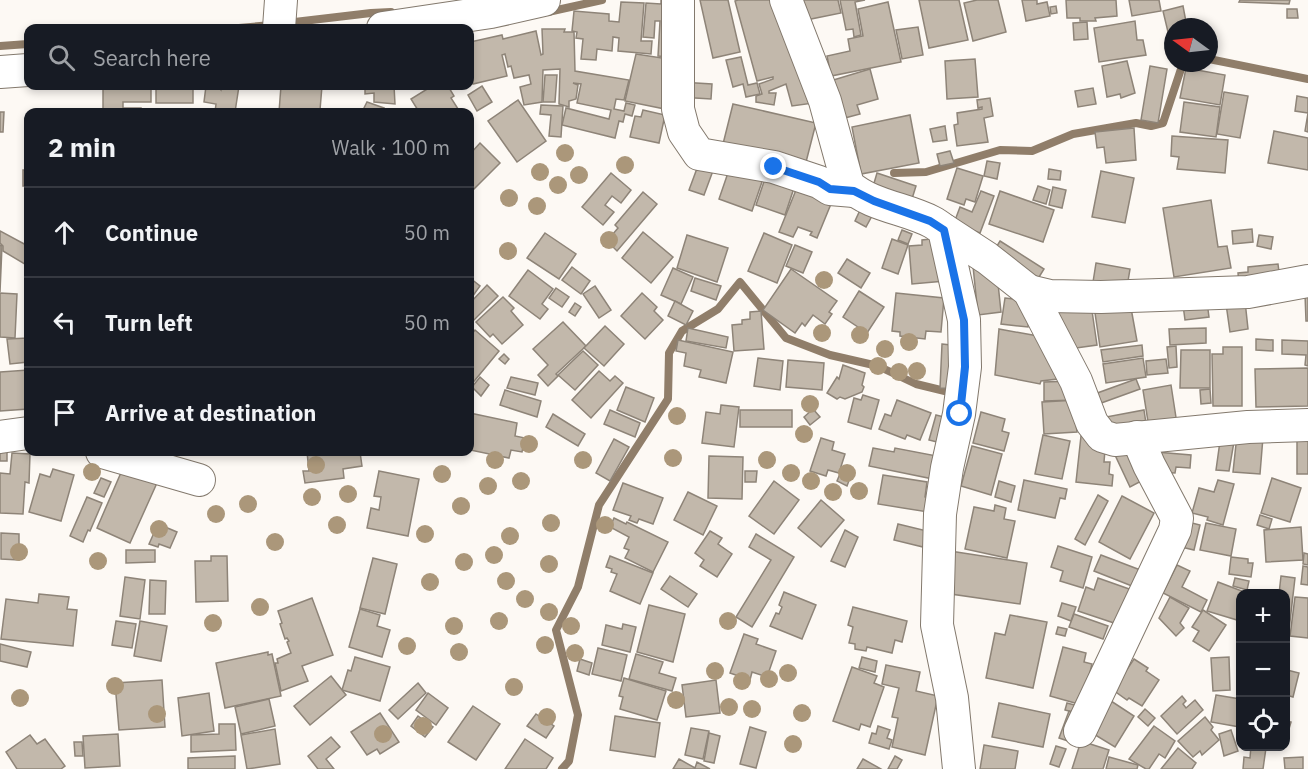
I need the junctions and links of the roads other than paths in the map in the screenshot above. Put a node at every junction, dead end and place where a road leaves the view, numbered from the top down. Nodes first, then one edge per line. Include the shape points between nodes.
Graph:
1 (281, 0) edge
2 (544, 0) edge
3 (678, 0) edge
4 (786, 0) edge
5 (279, 24) edge
6 (410, 24) edge
7 (24, 70) edge
8 (0, 72) edge
9 (854, 191) junction
10 (944, 230) junction
11 (1308, 281) edge
12 (1029, 291) junction
13 (1308, 425) edge
14 (24, 434) edge
15 (0, 437) edge
16 (1137, 437) junction
17 (116, 456) edge
18 (199, 480) dead end
19 (1080, 731) dead end
20 (959, 769) edge

1 - 5 street
2 - 6 street
3 - 9 street via 678,109 684,132 699,154 774,167 830,189
4 - 9 street via 825,101 845,180
7 - 8 street
9 - 10 street
10 - 12 street
10 - 20 street via 964,320 965,367 940,514 937,625 952,698
11 - 12 street via 1248,292 1101,297 1050,296
12 - 16 street via 1097,431 1115,440
13 - 16 street
14 - 15 street
16 - 19 street via 1177,519 1175,530
17 - 18 street

